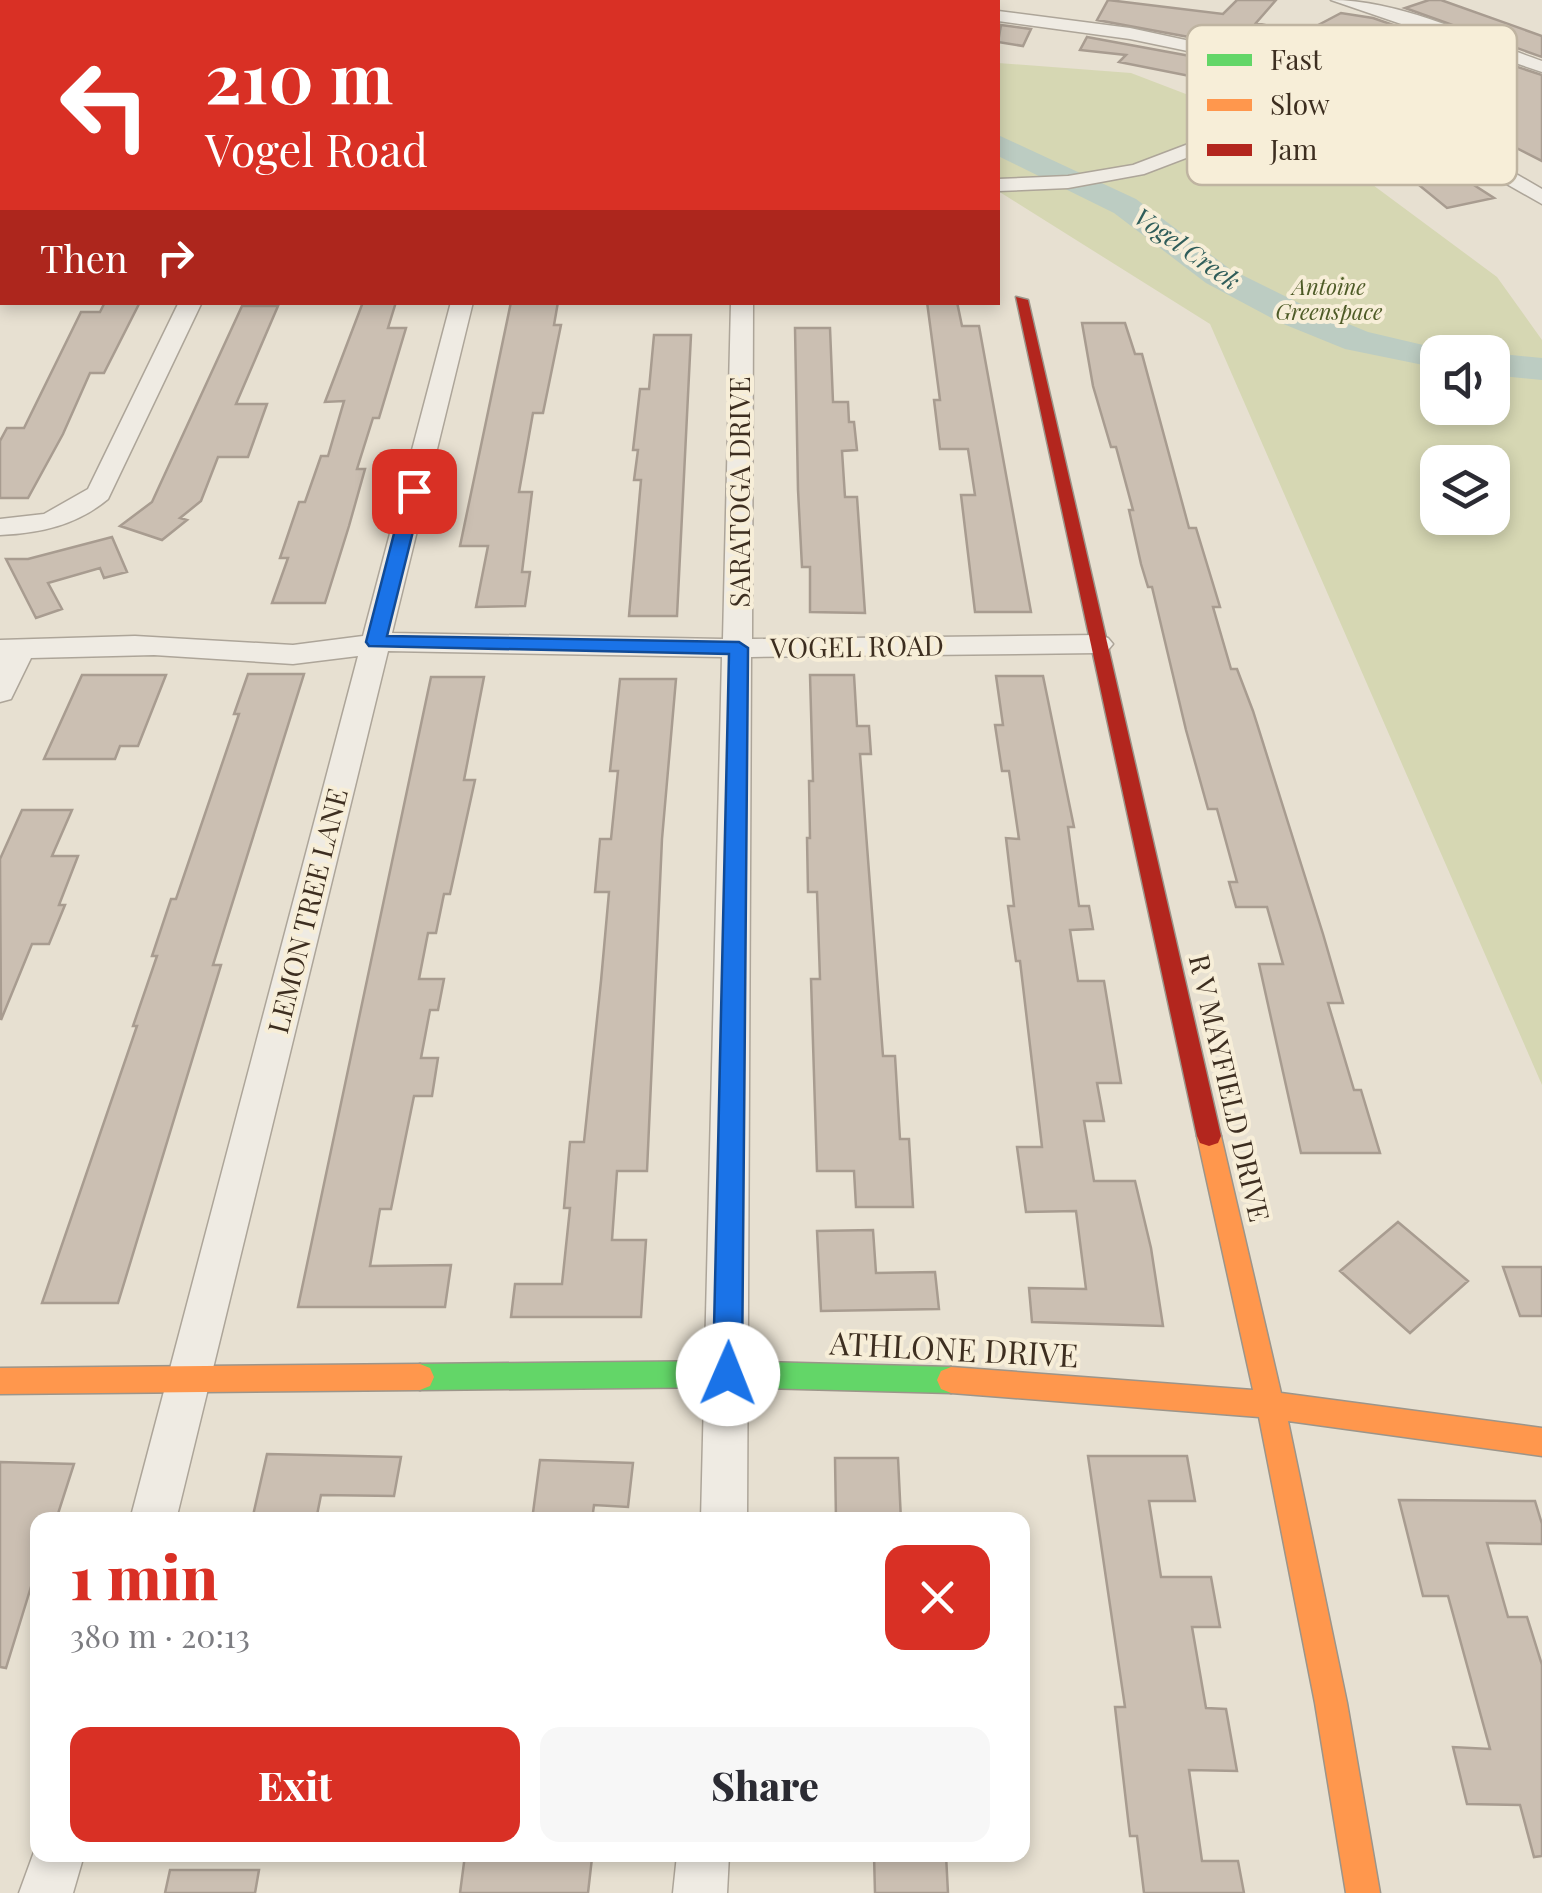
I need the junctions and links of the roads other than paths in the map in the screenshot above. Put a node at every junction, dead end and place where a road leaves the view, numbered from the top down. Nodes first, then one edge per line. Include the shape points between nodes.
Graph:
1 (1340, 0) edge
2 (1000, 16) edge
3 (1421, 25) edge
4 (1187, 45) edge
5 (1517, 57) edge
6 (1542, 66) edge
7 (1187, 151) edge
8 (1517, 183) edge
9 (1004, 184) edge
10 (1542, 198) edge
11 (1021, 300) dead end
12 (190, 305) edge
13 (461, 305) edge
14 (742, 305) edge
15 (0, 526) edge
16 (376, 642) junction
17 (1098, 644) junction
18 (739, 648) junction
19 (10, 649) edge
20 (0, 692) edge
21 (728, 1374) junction
22 (190, 1378) junction
23 (0, 1380) edge
24 (1270, 1405) junction
25 (1542, 1442) edge
26 (155, 1512) edge
27 (724, 1512) edge
28 (56, 1862) edge
29 (703, 1862) edge
30 (46, 1893) edge
31 (700, 1893) edge
32 (1363, 1893) edge

1 - 3 street
2 - 4 street
5 - 6 street
7 - 9 street via 1136,170
8 - 10 street
11 - 17 street, R V MAYFIELD DRIVE
12 - 15 street via 99,493 69,515
13 - 16 street, LEMON TREE LANE
14 - 18 street, SARATOGA DRIVE
16 - 18 street, VOGEL ROAD
16 - 19 street, VOGEL ROAD via 340,654 155,646
16 - 22 street, LEMON TREE LANE
17 - 18 street, VOGEL ROAD
17 - 24 street, R V MAYFIELD DRIVE
18 - 21 street, SARATOGA DRIVE
19 - 20 street
21 - 22 street, ATHLONE DRIVE
21 - 24 street, ATHLONE DRIVE via 968,1380
21 - 27 street, SARATOGA DRIVE
22 - 23 street, ATHLONE DRIVE
22 - 26 street, LEMON TREE LANE
24 - 25 street, ATHLONE DRIVE
24 - 32 street, R V MAYFIELD DRIVE
28 - 30 street
29 - 31 street

